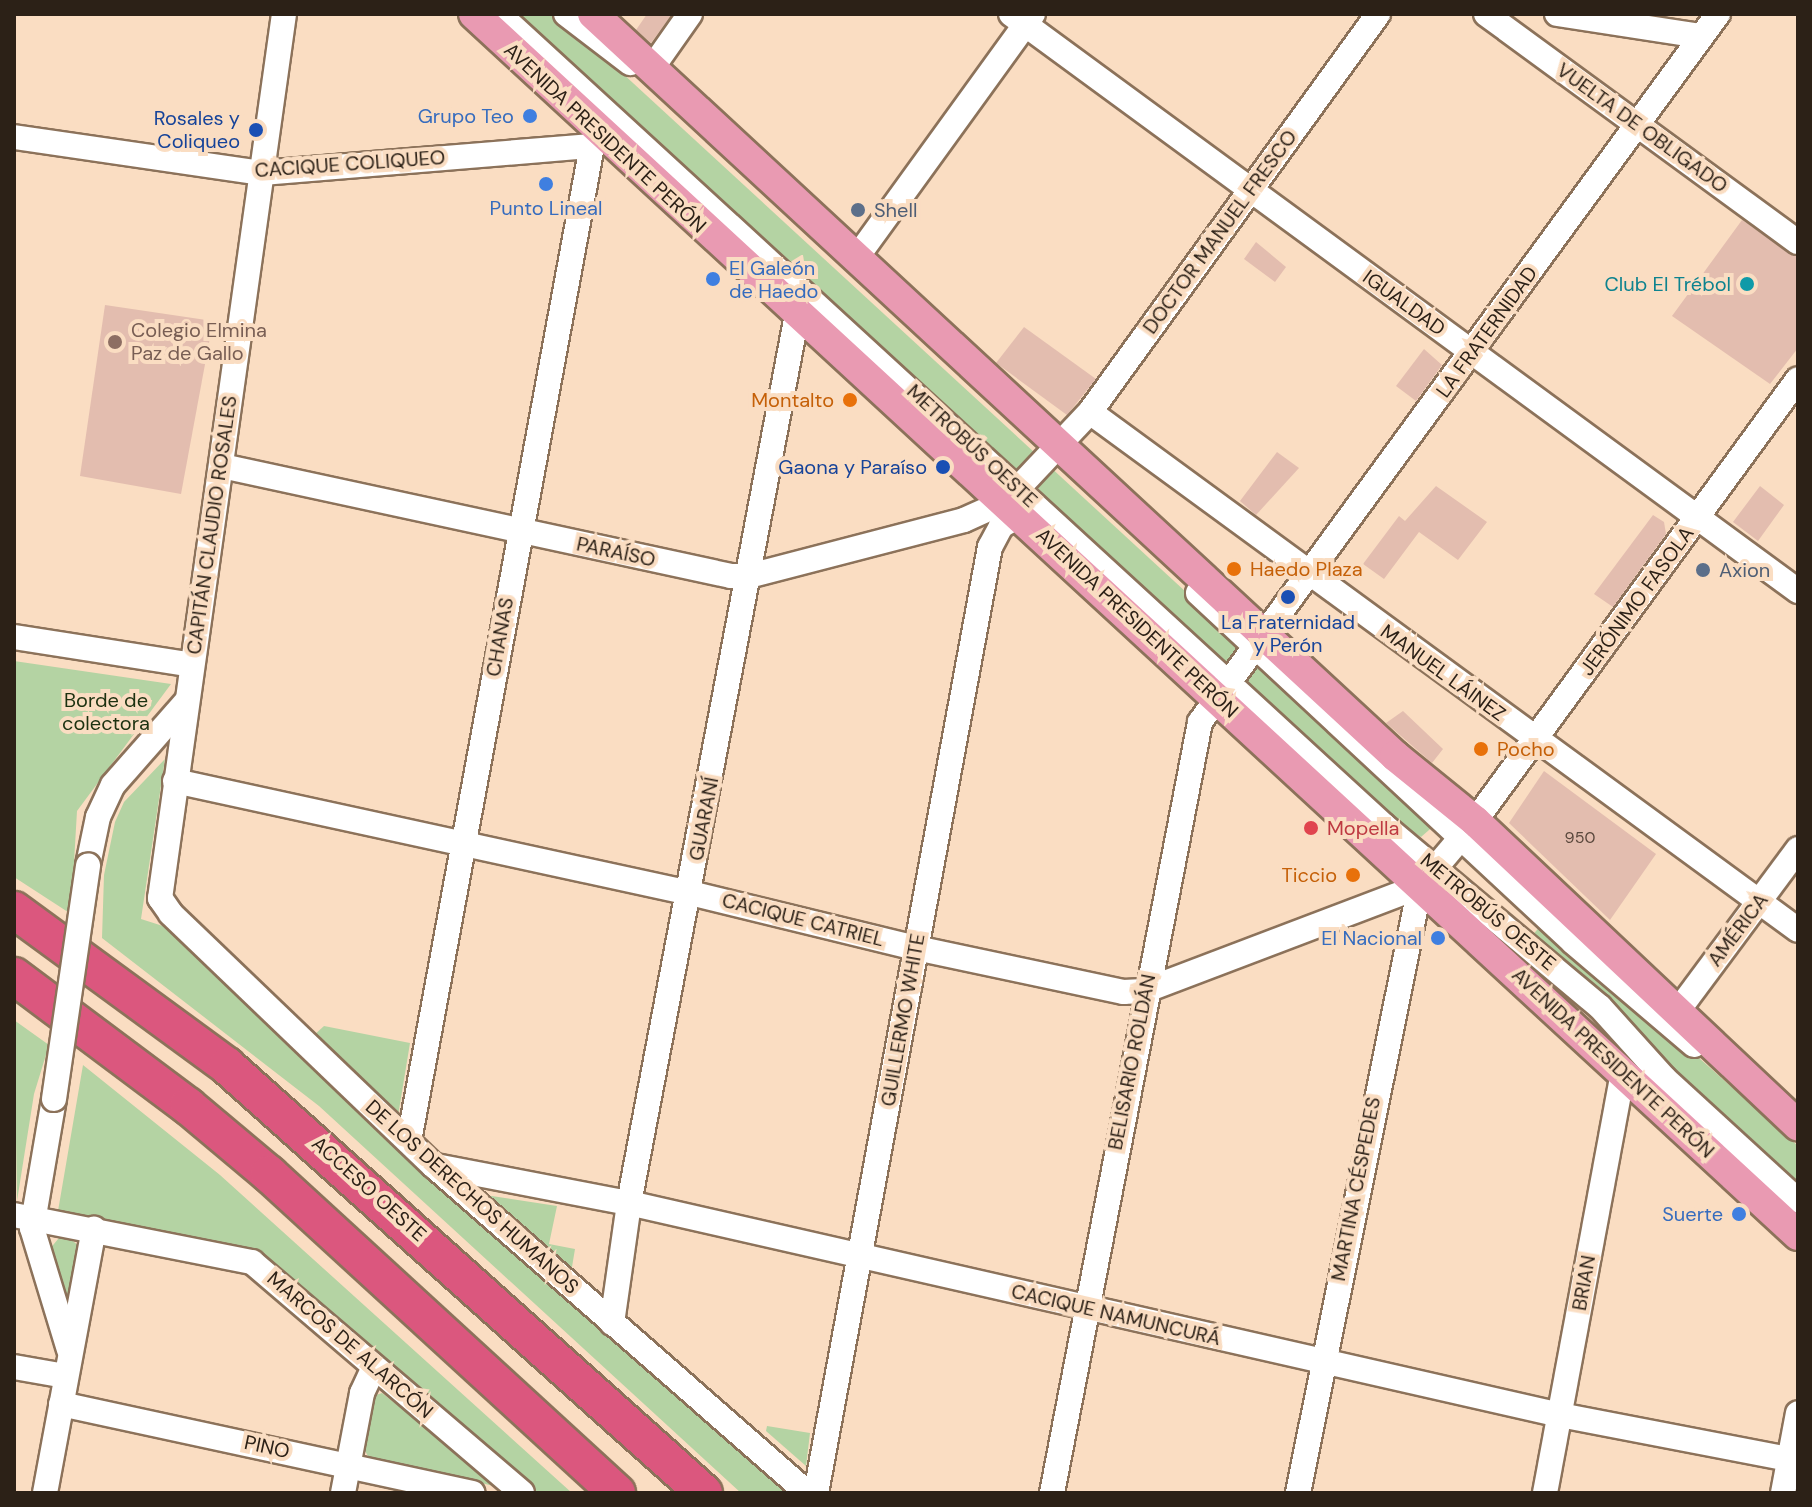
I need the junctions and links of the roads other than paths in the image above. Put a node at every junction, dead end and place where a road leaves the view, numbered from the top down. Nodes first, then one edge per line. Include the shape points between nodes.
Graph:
1 (284, 14) edge
2 (474, 14) edge
3 (499, 14) edge
4 (566, 14) edge
5 (593, 14) edge
6 (690, 14) edge
7 (1378, 14) edge
8 (1486, 14) edge
9 (1557, 14) edge
10 (1718, 14) edge
11 (1023, 17) edge
12 (1701, 36) junction
13 (652, 68) junction
14 (1637, 124) junction
15 (14, 137) edge
16 (596, 141) junction
17 (262, 173) junction
18 (1251, 190) junction
19 (1798, 242) edge
20 (857, 257) junction
21 (797, 315) junction
22 (1473, 353) junction
23 (1798, 379) edge
24 (1090, 412) junction
25 (1055, 450) junction
26 (222, 466) junction
27 (1015, 502) junction
28 (1698, 518) junction
29 (964, 520) junction
30 (519, 532) junction
31 (990, 547) junction
32 (749, 576) junction
33 (1310, 576) junction
34 (1798, 591) edge
35 (14, 637) edge
36 (1260, 642) junction
37 (192, 665) junction
38 (1223, 690) junction
39 (185, 703) junction
40 (1535, 740) junction
41 (175, 781) junction
42 (1469, 829) junction
43 (463, 842) junction
44 (1798, 849) edge
45 (1429, 877) junction
46 (160, 884) joint
47 (690, 893) junction
48 (1759, 902) junction
49 (14, 910) edge
50 (1798, 930) edge
51 (916, 948) junction
52 (14, 976) edge
53 (1144, 991) junction
54 (1677, 1012) junction
55 (1623, 1073) junction
56 (1798, 1125) edge
57 (409, 1141) junction
58 (1798, 1142) edge
59 (434, 1166) junction
60 (1798, 1201) edge
61 (629, 1203) junction
62 (24, 1217) edge
63 (94, 1229) junction
64 (1798, 1235) edge
65 (861, 1256) junction
66 (1086, 1308) junction
67 (612, 1323) junction
68 (1322, 1361) junction
69 (67, 1364) junction
70 (14, 1367) edge
71 (373, 1369) junction
72 (61, 1404) junction
73 (1798, 1413) edge
74 (1560, 1415) junction
75 (1794, 1461) edge
76 (348, 1464) junction
77 (45, 1493) edge
78 (343, 1493) edge
79 (472, 1493) edge
80 (522, 1493) edge
81 (617, 1493) edge
82 (704, 1493) edge
83 (807, 1493) edge
84 (816, 1493) edge
85 (1052, 1493) edge
86 (1298, 1493) edge
87 (1545, 1493) edge
88 (1783, 1493) edge

1 - 17 street, CAPITÁN CLAUDIO ROSALES
2 - 16 main road, AVENIDA PRESIDENTE PERÓN
3 - 27 street, METROBÚS OESTE
4 - 25 street via 626,59
5 - 13 main road
6 - 13 street
7 - 18 street, DOCTOR MANUEL FRESCO
8 - 14 street, VUELTA DE OBLIGADO
9 - 12 street
10 - 12 street, LA FRATERNIDAD
11 - 18 street, IGUALDAD
11 - 20 street
12 - 14 street, LA FRATERNIDAD
13 - 20 main road
14 - 19 street, VUELTA DE OBLIGADO
14 - 22 street, LA FRATERNIDAD
15 - 17 street, CACIQUE COLIQUEO
16 - 17 street, CACIQUE COLIQUEO
16 - 21 main road, AVENIDA PRESIDENTE PERÓN
16 - 30 street, CHANAS
17 - 26 street, CAPITÁN CLAUDIO ROSALES
18 - 22 street, IGUALDAD
18 - 24 street, DOCTOR MANUEL FRESCO
20 - 25 main road
21 - 27 main road, AVENIDA PRESIDENTE PERÓN
21 - 32 street, GUARANÍ
22 - 28 street, IGUALDAD
22 - 33 street, LA FRATERNIDAD
23 - 28 street, JERÓNIMO FASOLA
24 - 25 street, DOCTOR MANUEL FRESCO
24 - 33 street, MANUEL LÁINEZ
25 - 27 street, DOCTOR MANUEL FRESCO
25 - 36 main road
26 - 30 street, PARAÍSO
26 - 37 street, CAPITÁN CLAUDIO ROSALES
27 - 29 street, PARAÍSO
27 - 31 street
27 - 38 main road, AVENIDA PRESIDENTE PERÓN
28 - 34 street, IGUALDAD
28 - 40 street, JERÓNIMO FASOLA
29 - 31 street via 980,529
29 - 32 street, PARAÍSO
30 - 32 street, PARAÍSO
30 - 43 street, CHANAS
31 - 51 street, GUILLERMO WHITE
32 - 47 street, GUARANÍ
33 - 36 street, LA FRATERNIDAD
33 - 40 street, MANUEL LÁINEZ
35 - 37 street
36 - 38 street, BELISARIO ROLDÁN
36 - 42 main road via 1395,756
37 - 39 street, CAPITÁN CLAUDIO ROSALES
38 - 45 main road, AVENIDA PRESIDENTE PERÓN
38 - 53 street, BELISARIO ROLDÁN via 1196,733
39 - 41 street, CAPITÁN CLAUDIO ROSALES
39 - 62 street, bridge via 113,785 98,817 54,1099
40 - 42 street, JERÓNIMO FASOLA
40 - 48 street, MANUEL LÁINEZ
41 - 43 street, CACIQUE CATRIEL
41 - 46 street, CAPITÁN CLAUDIO ROSALES
42 - 45 street, JERÓNIMO FASOLA
42 - 54 main road
42 - 58 street, METROBÚS OESTE
43 - 47 street, CACIQUE CATRIEL
43 - 57 street, CHANAS
44 - 48 street, AMÉRICA
45 - 53 street, CACIQUE CATRIEL
45 - 55 main road, AVENIDA PRESIDENTE PERÓN
45 - 60 street, METROBÚS OESTE via 1600,1007 1665,1079
45 - 68 street, MARTINA CÉSPEDES
46 - 57 street, DE LOS DERECHOS HUMANOS via 160,898 171,914
47 - 51 street, CACIQUE CATRIEL
47 - 61 street, GUARANÍ
48 - 50 street, MANUEL LÁINEZ
48 - 54 street, AMÉRICA
49 - 82 highway, ACCESO OESTE via 250,1086
51 - 53 street, CACIQUE CATRIEL via 1123,992
51 - 65 street, GUILLERMO WHITE
52 - 81 highway via 188,1106 269,1174
53 - 66 street, BELISARIO ROLDÁN
54 - 56 main road
55 - 64 main road, AVENIDA PRESIDENTE PERÓN
55 - 74 street, BRIAN
57 - 59 street, DE LOS DERECHOS HUMANOS
59 - 61 street, CACIQUE NAMUNCURÁ
59 - 67 street, DE LOS DERECHOS HUMANOS
61 - 65 street, CACIQUE NAMUNCURÁ
61 - 67 street, GUARANÍ
62 - 63 street, MARCOS DE ALARCÓN
62 - 69 street
63 - 69 street
63 - 71 street, MARCOS DE ALARCÓN via 252,1262
65 - 66 street, CACIQUE NAMUNCURÁ
65 - 84 street, GUILLERMO WHITE
66 - 68 street, CACIQUE NAMUNCURÁ
66 - 85 street, BELISARIO ROLDÁN
67 - 83 street, DE LOS DERECHOS HUMANOS
68 - 74 street, CACIQUE NAMUNCURÁ
68 - 86 street, MARTINA CÉSPEDES
69 - 70 street
69 - 72 street
71 - 76 street via 362,1393
71 - 80 street, MARCOS DE ALARCÓN
72 - 76 street, PINO
72 - 77 street
73 - 75 street
74 - 75 street, CACIQUE NAMUNCURÁ
74 - 87 street, BRIAN
75 - 88 street
76 - 78 street
76 - 79 street, PINO

